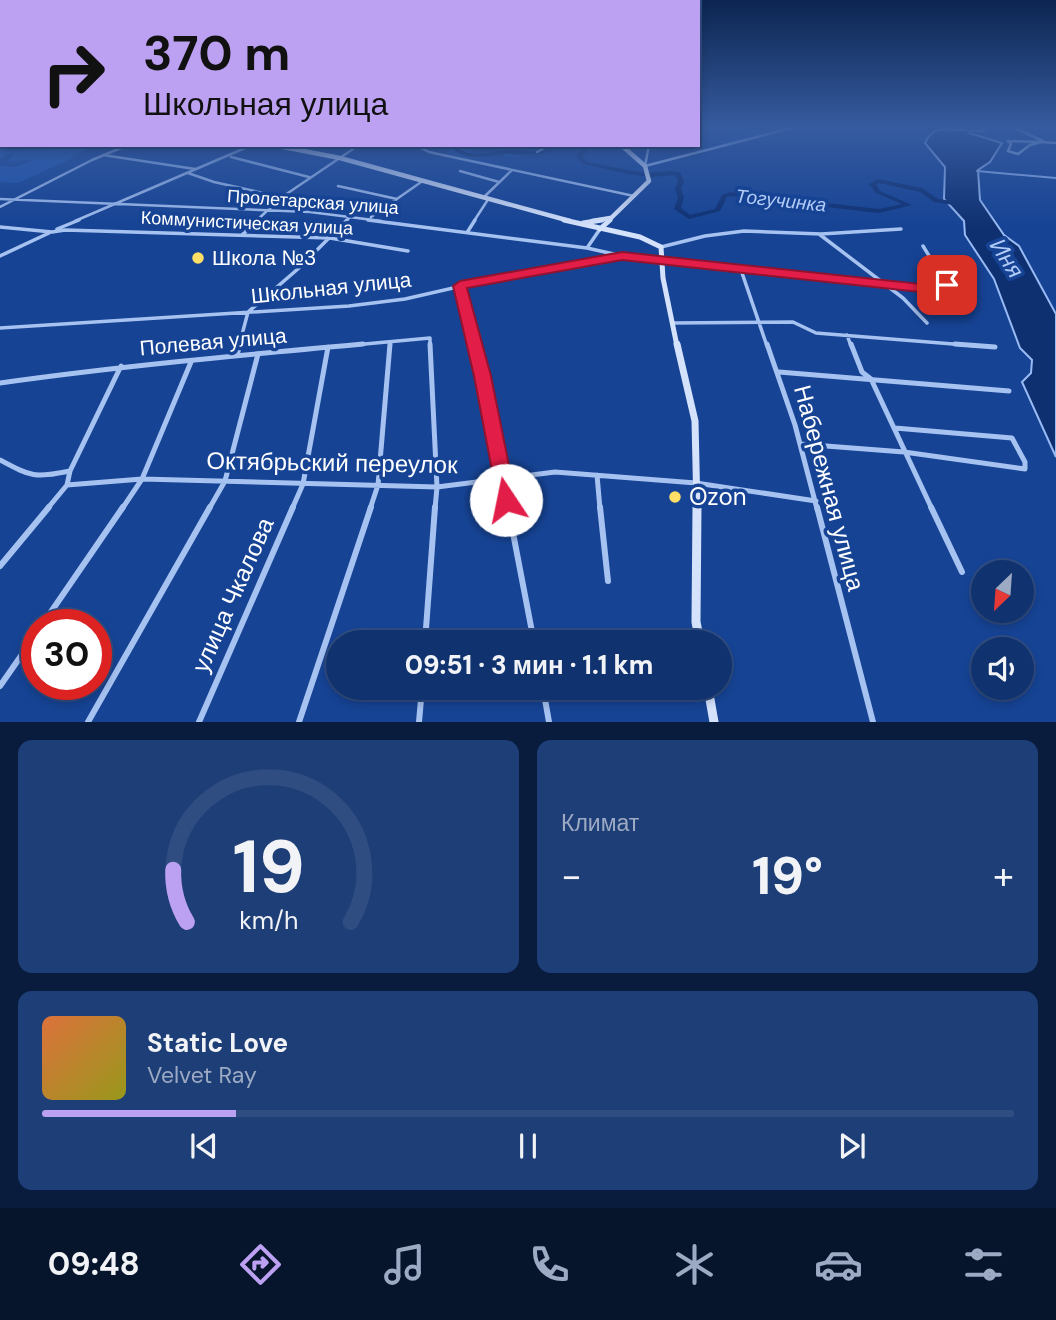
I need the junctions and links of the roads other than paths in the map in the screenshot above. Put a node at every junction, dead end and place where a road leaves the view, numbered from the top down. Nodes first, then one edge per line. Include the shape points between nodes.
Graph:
1 (93, 160) edge
2 (134, 160) edge
3 (223, 160) edge
4 (241, 160) edge
5 (337, 160) edge
6 (347, 160) edge
7 (464, 160) edge
8 (638, 160) edge
9 (646, 160) edge
10 (669, 160) edge
11 (645, 166) junction
12 (197, 169) junction
13 (512, 170) junction
14 (460, 171) dead end
15 (188, 173) junction
16 (309, 177) junction
17 (425, 180) junction
18 (499, 182) junction
19 (338, 186) dead end
20 (487, 196) junction
21 (635, 196) junction
22 (282, 197) junction
23 (0, 199) edge
24 (15, 199) junction
25 (398, 199) junction
26 (110, 205) junction
27 (0, 207) edge
28 (265, 210) junction
29 (352, 216) junction
30 (370, 218) junction
31 (612, 218) junction
32 (598, 220) junction
33 (576, 223) junction
34 (0, 228) edge
35 (600, 229) junction
36 (901, 229) dead end
37 (52, 232) junction
38 (468, 232) junction
39 (819, 233) junction
40 (243, 234) junction
41 (330, 238) junction
42 (923, 246) dead end
43 (661, 247) junction
44 (587, 248) junction
45 (408, 251) dead end
46 (0, 256) edge
47 (622, 256) junction
48 (662, 258) junction
49 (740, 267) junction
50 (886, 284) junction
51 (460, 286) junction
52 (247, 312) junction
53 (671, 323) junction
54 (927, 323) dead end
55 (761, 324) junction
56 (0, 328) edge
57 (847, 335) junction
58 (390, 342) junction
59 (995, 346) dead end
60 (328, 347) junction
61 (258, 354) junction
62 (237, 355) junction
63 (191, 362) junction
64 (121, 366) junction
65 (779, 372) junction
66 (871, 379) junction
67 (0, 383) edge
68 (1009, 391) dead end
69 (895, 428) junction
70 (800, 444) junction
71 (904, 452) junction
72 (0, 460) edge
73 (70, 471) junction
74 (597, 475) junction
75 (142, 479) junction
76 (502, 480) junction
77 (225, 481) junction
78 (696, 483) junction
79 (303, 484) junction
80 (67, 485) junction
81 (379, 485) junction
82 (437, 487) junction
83 (816, 502) junction
84 (0, 566) edge
85 (962, 572) dead end
86 (608, 581) dead end
87 (53, 609) edge
88 (426, 630) edge
89 (532, 630) edge
90 (698, 630) edge
91 (21, 655) edge
92 (0, 686) edge
93 (421, 700) edge
94 (545, 700) edge
95 (710, 700) edge
96 (88, 722) edge
97 (199, 722) edge
98 (299, 722) edge
99 (419, 722) edge
100 (549, 722) edge
101 (714, 722) edge
102 (873, 722) edge

1 - 24 street
2 - 12 street
3 - 12 street
4 - 16 street
5 - 16 street
6 - 17 main road
7 - 13 street
8 - 11 main road
9 - 11 street
10 - 11 street
11 - 21 main road via 649,175
12 - 15 street
13 - 18 street
13 - 21 street
14 - 18 street
15 - 22 street
15 - 26 street
16 - 22 street
17 - 20 main road
17 - 25 street
18 - 20 street
19 - 25 street
20 - 33 main road
20 - 38 street
21 - 31 main road
22 - 28 street
23 - 24 street, Пролетарская улица
24 - 26 street, Пролетарская улица
24 - 27 street
25 - 30 street
26 - 28 street, Пролетарская улица
26 - 37 street
28 - 29 street, Пролетарская улица
28 - 40 street
29 - 30 street, Пролетарская улица
29 - 41 street
30 - 38 street, Пролетарская улица
31 - 32 main road
31 - 35 main road
32 - 33 main road
32 - 35 main road
33 - 35 main road
34 - 37 street, Коммунистическая улица
35 - 43 main road
35 - 44 street
36 - 39 street
37 - 40 street, Коммунистическая улица
37 - 46 street
38 - 44 street, Пролетарская улица
39 - 43 street via 744,231
39 - 50 street via 842,255
40 - 41 street, Коммунистическая улица
41 - 45 street, Коммунистическая улица
41 - 52 street
42 - 50 street via 946,289
43 - 48 main road
44 - 47 street, Пролетарская улица
47 - 48 street, Школьная улица
47 - 51 street, Школьная улица
48 - 49 street
48 - 53 main road
49 - 50 street
49 - 55 street, Набережная улица
50 - 54 street
51 - 52 street, Школьная улица via 349,306
51 - 76 street
52 - 56 street, Школьная улица
52 - 62 street
53 - 55 street
53 - 78 main road via 690,388 698,456
55 - 57 street via 793,322 816,333
55 - 65 street, Набережная улица
57 - 59 street
57 - 66 street via 862,372
58 - 60 street, Полевая улица
58 - 81 street
58 - 82 street, Полевая улица via 429,338
60 - 61 street, Полевая улица
60 - 79 street, улица Чкалова
61 - 62 street, Полевая улица
61 - 77 street
62 - 63 street, Полевая улица
63 - 64 street, Полевая улица
63 - 75 street
64 - 67 street, Полевая улица
64 - 73 street
65 - 66 street
65 - 70 street, Набережная улица
66 - 68 street
66 - 69 street
69 - 71 street
69 - 71 street via 1012,438 1025,469
70 - 71 street
70 - 83 street, Набережная улица
71 - 85 street
72 - 73 street via 39,477
73 - 80 street
74 - 76 street, Октябрьский переулок via 555,472
74 - 78 street, Октябрьский переулок
74 - 86 street
75 - 77 street, Октябрьский переулок
75 - 80 street, Октябрьский переулок
75 - 87 street
76 - 82 street, Октябрьский переулок
76 - 89 street
77 - 79 street, Октябрьский переулок
77 - 96 street
78 - 83 street, Октябрьский переулок
78 - 90 main road
79 - 81 street, Октябрьский переулок
79 - 97 street, улица Чкалова
80 - 84 street
81 - 82 street, Октябрьский переулок
81 - 98 street
82 - 88 street
83 - 102 street, Набережная улица
91 - 92 street
93 - 99 street
94 - 100 street
95 - 101 main road

